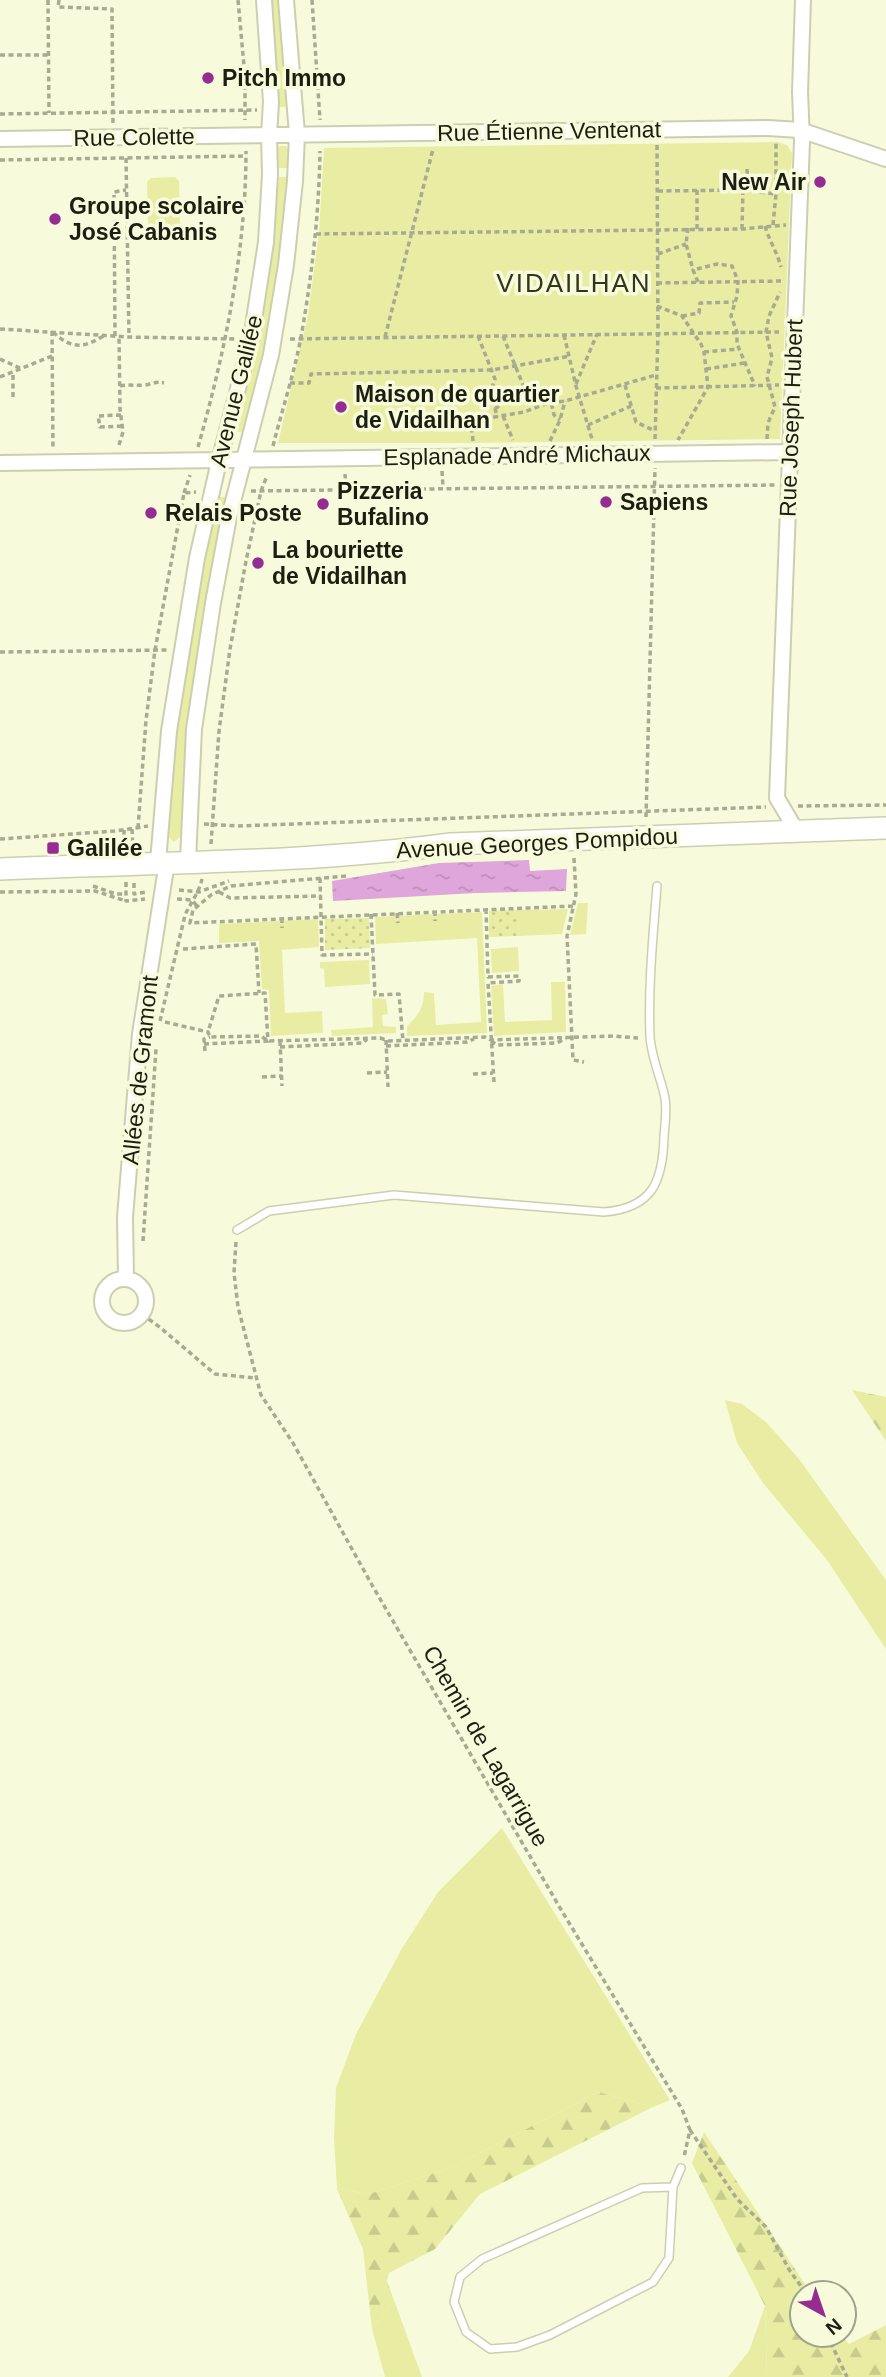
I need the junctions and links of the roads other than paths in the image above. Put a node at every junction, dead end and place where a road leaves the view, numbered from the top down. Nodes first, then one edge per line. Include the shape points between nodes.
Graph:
1 (264, 0) edge
2 (286, 0) edge
3 (803, 0) edge
4 (800, 130) junction
5 (297, 134) junction
6 (269, 135) junction
7 (0, 139) edge
8 (886, 159) edge
9 (789, 452) junction
10 (245, 458) junction
11 (219, 461) junction
12 (0, 463) edge
13 (886, 828) edge
14 (796, 830) junction
15 (180, 862) junction
16 (0, 869) edge
17 (657, 886) dead end
18 (237, 1230) road end
19 (132, 1281) junction
20 (681, 2168) road end
21 (673, 2187) junction

1 - 6 street, Avenue Galilée
2 - 5 street, Avenue Galilée
3 - 4 street, Rue Joseph Hubert
4 - 5 street, Rue Étienne Ventenat
4 - 8 street, Rue Étienne Ventenat
4 - 9 street, Rue Joseph Hubert
5 - 6 street, Rue Étienne Ventenat
5 - 10 street, Avenue Galilée via 286,265
6 - 7 street, Rue Colette
6 - 11 street, Avenue Galilée via 266,242 251,339
9 - 10 street, Esplanade André Michaux
9 - 14 street, Rue Joseph Hubert via 777,798
10 - 11 street, Esplanade André Michaux
10 - 15 street, Avenue Galilée via 229,517 205,649 194,729 190,821
11 - 12 street, Esplanade André Michaux
11 - 15 street, Avenue Galilée via 181,650 160,823
13 - 14 main road, Avenue Georges Pompidou
14 - 15 main road, Avenue Georges Pompidou via 451,844 379,853
15 - 16 main road, Avenue Georges Pompidou
15 - 19 street, Allées de Gramont via 140,1034 125,1217
17 - 18 lane via 650,1040 666,1101 664,1155 659,1182 645,1199 624,1210 604,1212 394,1195 268,1211
19 - 19 street, Allées de Gramont via 112,1282 103,1292 105,1313 116,1322 130,1322 142,1314 147,1302 143,1288
20 - 21 lane
21 - 21 lane via 642,2188 482,2259 460,2277 454,2302 466,2332 490,2349 517,2347 550,2336 653,2282 668,2258

